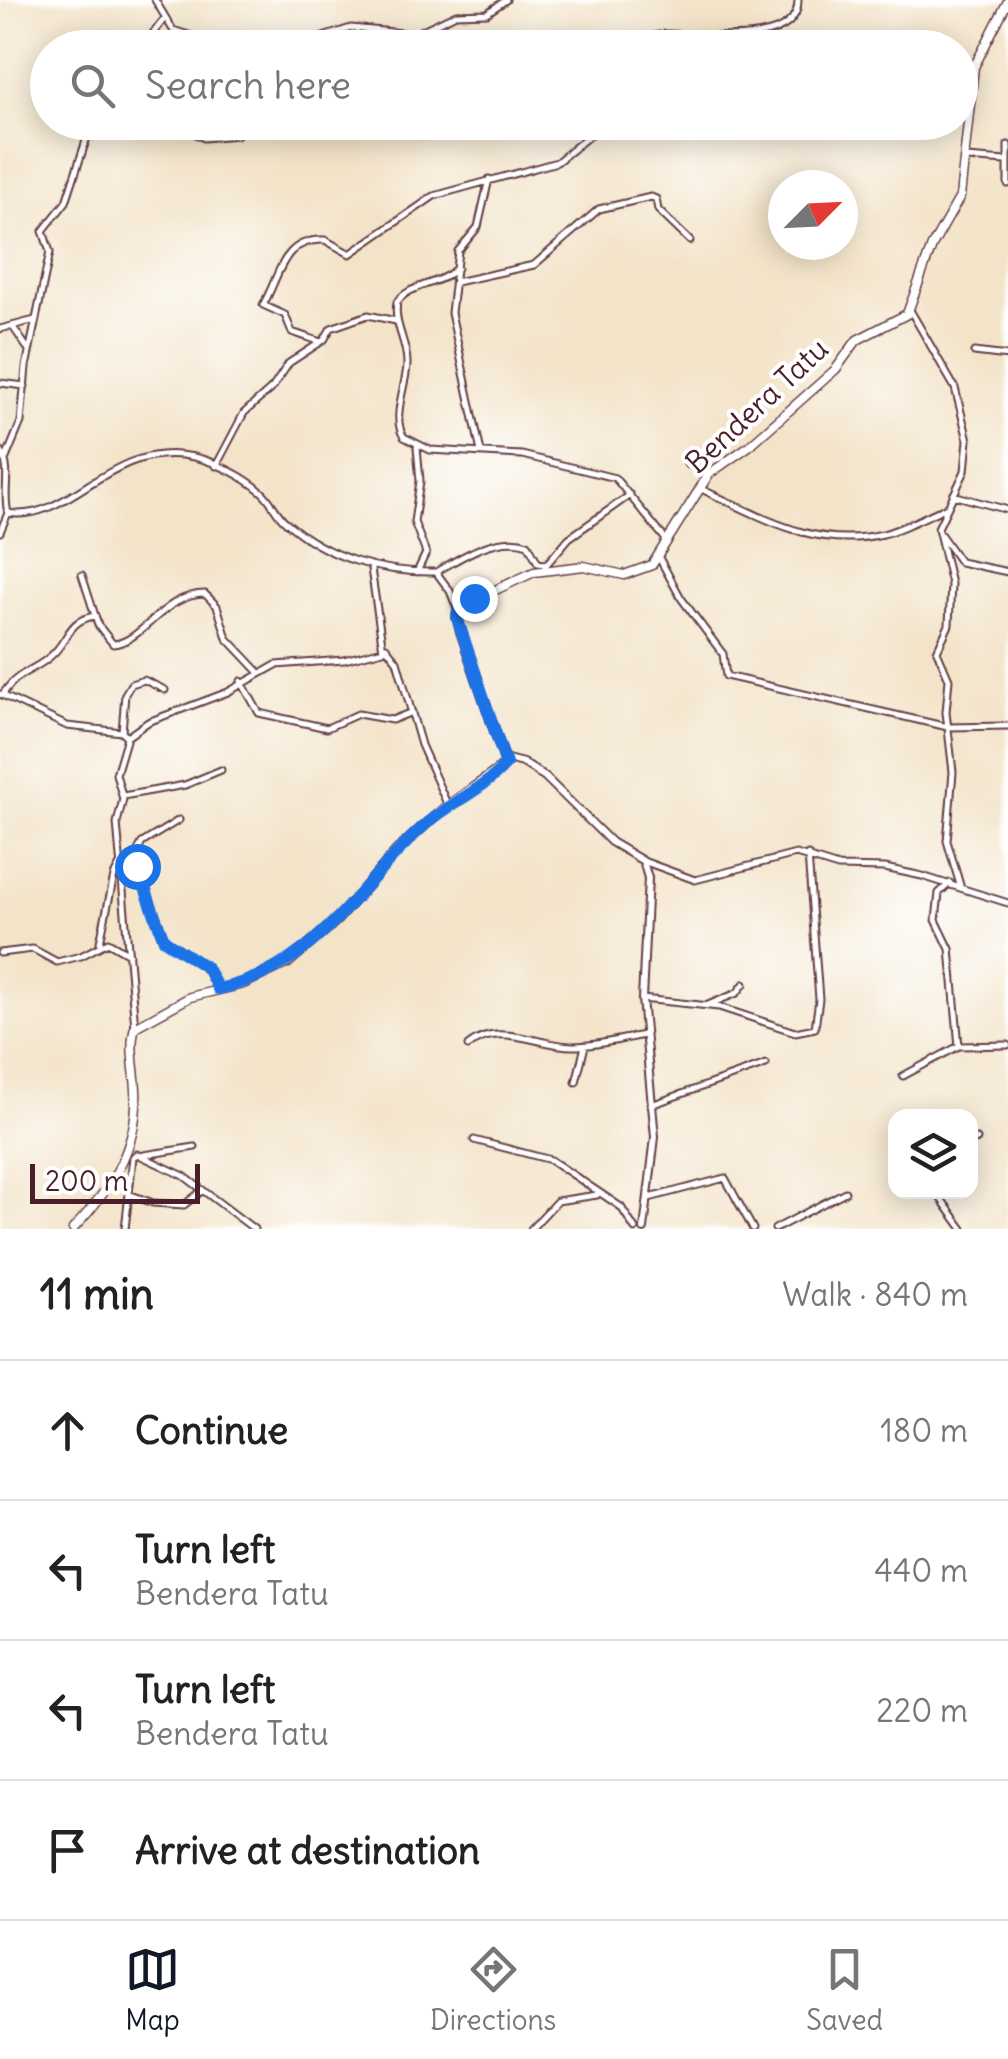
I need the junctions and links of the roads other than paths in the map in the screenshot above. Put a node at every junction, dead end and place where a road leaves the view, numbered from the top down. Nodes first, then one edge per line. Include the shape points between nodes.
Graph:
1 (155, 0) edge
2 (506, 0) edge
3 (798, 0) edge
4 (1008, 1) edge
5 (165, 18) junction
6 (156, 30) edge
7 (174, 30) edge
8 (345, 30) edge
9 (372, 30) edge
10 (422, 30) edge
11 (780, 30) edge
12 (978, 59) edge
13 (86, 140) edge
14 (584, 140) edge
15 (965, 140) edge
16 (1008, 144) edge
17 (963, 158) junction
18 (1006, 161) edge
19 (490, 179) junction
20 (1008, 184) edge
21 (690, 240) dead end
22 (457, 268) junction
23 (455, 282) junction
24 (910, 310) junction
25 (35, 320) junction
26 (396, 321) junction
27 (13, 327) junction
28 (0, 329) edge
29 (321, 342) junction
30 (29, 352) junction
31 (974, 352) dead end
32 (1008, 356) edge
33 (0, 383) edge
34 (25, 386) junction
35 (417, 447) junction
36 (0, 450) edge
37 (480, 452) junction
38 (6, 458) junction
39 (687, 464) dead end
40 (216, 466) junction
41 (709, 474) junction
42 (699, 488) junction
43 (630, 495) junction
44 (954, 495) junction
45 (948, 507) junction
46 (1008, 510) edge
47 (8, 513) junction
48 (938, 528) junction
49 (0, 532) edge
50 (667, 541) junction
51 (658, 556) junction
52 (545, 567) junction
53 (371, 570) junction
54 (418, 572) junction
55 (436, 572) junction
56 (1008, 572) edge
57 (82, 575) dead end
58 (458, 611) junction
59 (95, 616) junction
60 (385, 647) junction
61 (259, 672) junction
62 (241, 681) junction
63 (165, 690) dead end
64 (1, 695) edge
65 (412, 712) junction
66 (1008, 726) edge
67 (948, 727) junction
68 (124, 735) junction
69 (507, 759) junction
70 (221, 770) dead end
71 (122, 796) junction
72 (448, 806) junction
73 (179, 820) dead end
74 (808, 855) junction
75 (122, 860) junction
76 (643, 861) junction
77 (950, 883) junction
78 (960, 886) junction
79 (1008, 902) edge
80 (99, 944) junction
81 (0, 954) edge
82 (129, 954) junction
83 (744, 984) dead end
84 (218, 989) junction
85 (642, 999) junction
86 (708, 1005) junction
87 (135, 1027) junction
88 (644, 1036) junction
89 (1008, 1045) edge
90 (468, 1046) dead end
91 (585, 1046) junction
92 (959, 1046) junction
93 (766, 1064) dead end
94 (903, 1076) dead end
95 (576, 1082) dead end
96 (651, 1105) junction
97 (474, 1140) dead end
98 (195, 1147) dead end
99 (144, 1155) junction
100 (203, 1190) junction
101 (846, 1192) dead end
102 (131, 1195) junction
103 (600, 1196) junction
104 (649, 1198) junction
105 (941, 1199) edge
106 (72, 1229) edge
107 (125, 1229) edge
108 (254, 1229) edge
109 (531, 1229) edge
110 (634, 1229) edge
111 (644, 1229) edge
112 (753, 1229) edge
113 (774, 1229) edge
114 (963, 1229) edge

1 - 5 street
2 - 10 street via 487,13 456,14
3 - 11 street via 794,19
4 - 12 main road
5 - 6 street
5 - 7 street
8 - 9 street
13 - 25 street via 66,202 43,231 50,252
14 - 19 street via 557,162
15 - 17 main road
16 - 18 street
17 - 18 street
17 - 24 main road via 960,197 932,246
18 - 20 street
19 - 22 street via 478,228 458,251
19 - 29 street via 434,196 350,254 318,240 281,260 264,307 285,314 292,332
21 - 23 street via 651,197 599,209 527,268
22 - 23 street
22 - 26 street via 399,297
23 - 37 street via 451,313
24 - 41 main road, Bendera Tatu via 857,340 839,367
24 - 44 street via 962,404 969,455
25 - 27 street
25 - 30 street
26 - 29 street via 357,318 333,326
26 - 35 street via 407,360 398,424
27 - 28 street
27 - 30 street
29 - 40 street via 289,363 244,413
30 - 34 street
31 - 32 street
33 - 34 street
34 - 38 street via 18,436
35 - 37 street
35 - 54 street via 414,522 426,553
36 - 38 street
37 - 43 street via 608,475
38 - 47 street
39 - 41 street
40 - 47 street via 164,453 132,459 40,510
40 - 53 street via 260,490 292,527
41 - 42 main road, Bendera Tatu
42 - 45 street via 760,519 832,541 881,534
42 - 50 main road, Bendera Tatu
43 - 50 street
43 - 52 street via 569,538
44 - 45 street
44 - 46 street
45 - 48 street
47 - 49 street
48 - 56 street via 960,562
48 - 67 street via 950,584 949,625 937,651 949,679
50 - 51 main road, Bendera Tatu
51 - 52 main road via 652,565 624,574
51 - 67 street via 723,654 726,676
52 - 55 street via 528,544 512,542
52 - 58 main road
53 - 54 street
53 - 60 street
54 - 55 street
55 - 58 street
57 - 59 street
58 - 69 main road
59 - 61 street via 107,640 120,644 164,609 205,594 217,606 227,638
59 - 64 street via 71,625 54,653
60 - 61 street via 372,655
60 - 65 street via 397,661
61 - 62 street
62 - 65 street via 258,712 296,723 333,728 358,714 392,720
62 - 68 street
63 - 68 street via 144,680 130,684
64 - 68 street via 67,726
65 - 72 street
66 - 67 street
67 - 78 street via 947,841
68 - 71 street via 116,774
69 - 72 main road via 499,772
69 - 76 street via 545,777 598,830
70 - 71 street
71 - 75 street
72 - 84 main road via 397,850 312,945 266,975
73 - 84 street via 142,843 134,858 164,940 207,968
74 - 76 street via 769,858 695,880
74 - 77 street via 838,867 885,868
74 - 86 street via 819,999 815,1028 795,1032
75 - 80 street
75 - 82 street
76 - 85 street via 648,878
77 - 78 street
77 - 92 street via 938,893 936,920 950,949
78 - 79 street
80 - 81 street via 57,962 33,949
80 - 82 street via 113,943
82 - 87 street
83 - 86 street
84 - 87 main road
85 - 86 street
85 - 88 street
87 - 106 main road via 129,1150
88 - 91 street
88 - 96 street
89 - 92 street
90 - 91 street via 512,1036
91 - 95 street
92 - 94 street
93 - 96 street
96 - 104 street
97 - 103 street via 551,1160
98 - 99 street
99 - 100 street
99 - 102 street via 133,1157
100 - 102 street via 184,1205
100 - 108 street
101 - 113 street
102 - 107 street
103 - 109 street via 557,1201
103 - 110 street via 621,1207
104 - 111 street
104 - 112 street via 725,1178
105 - 114 street

